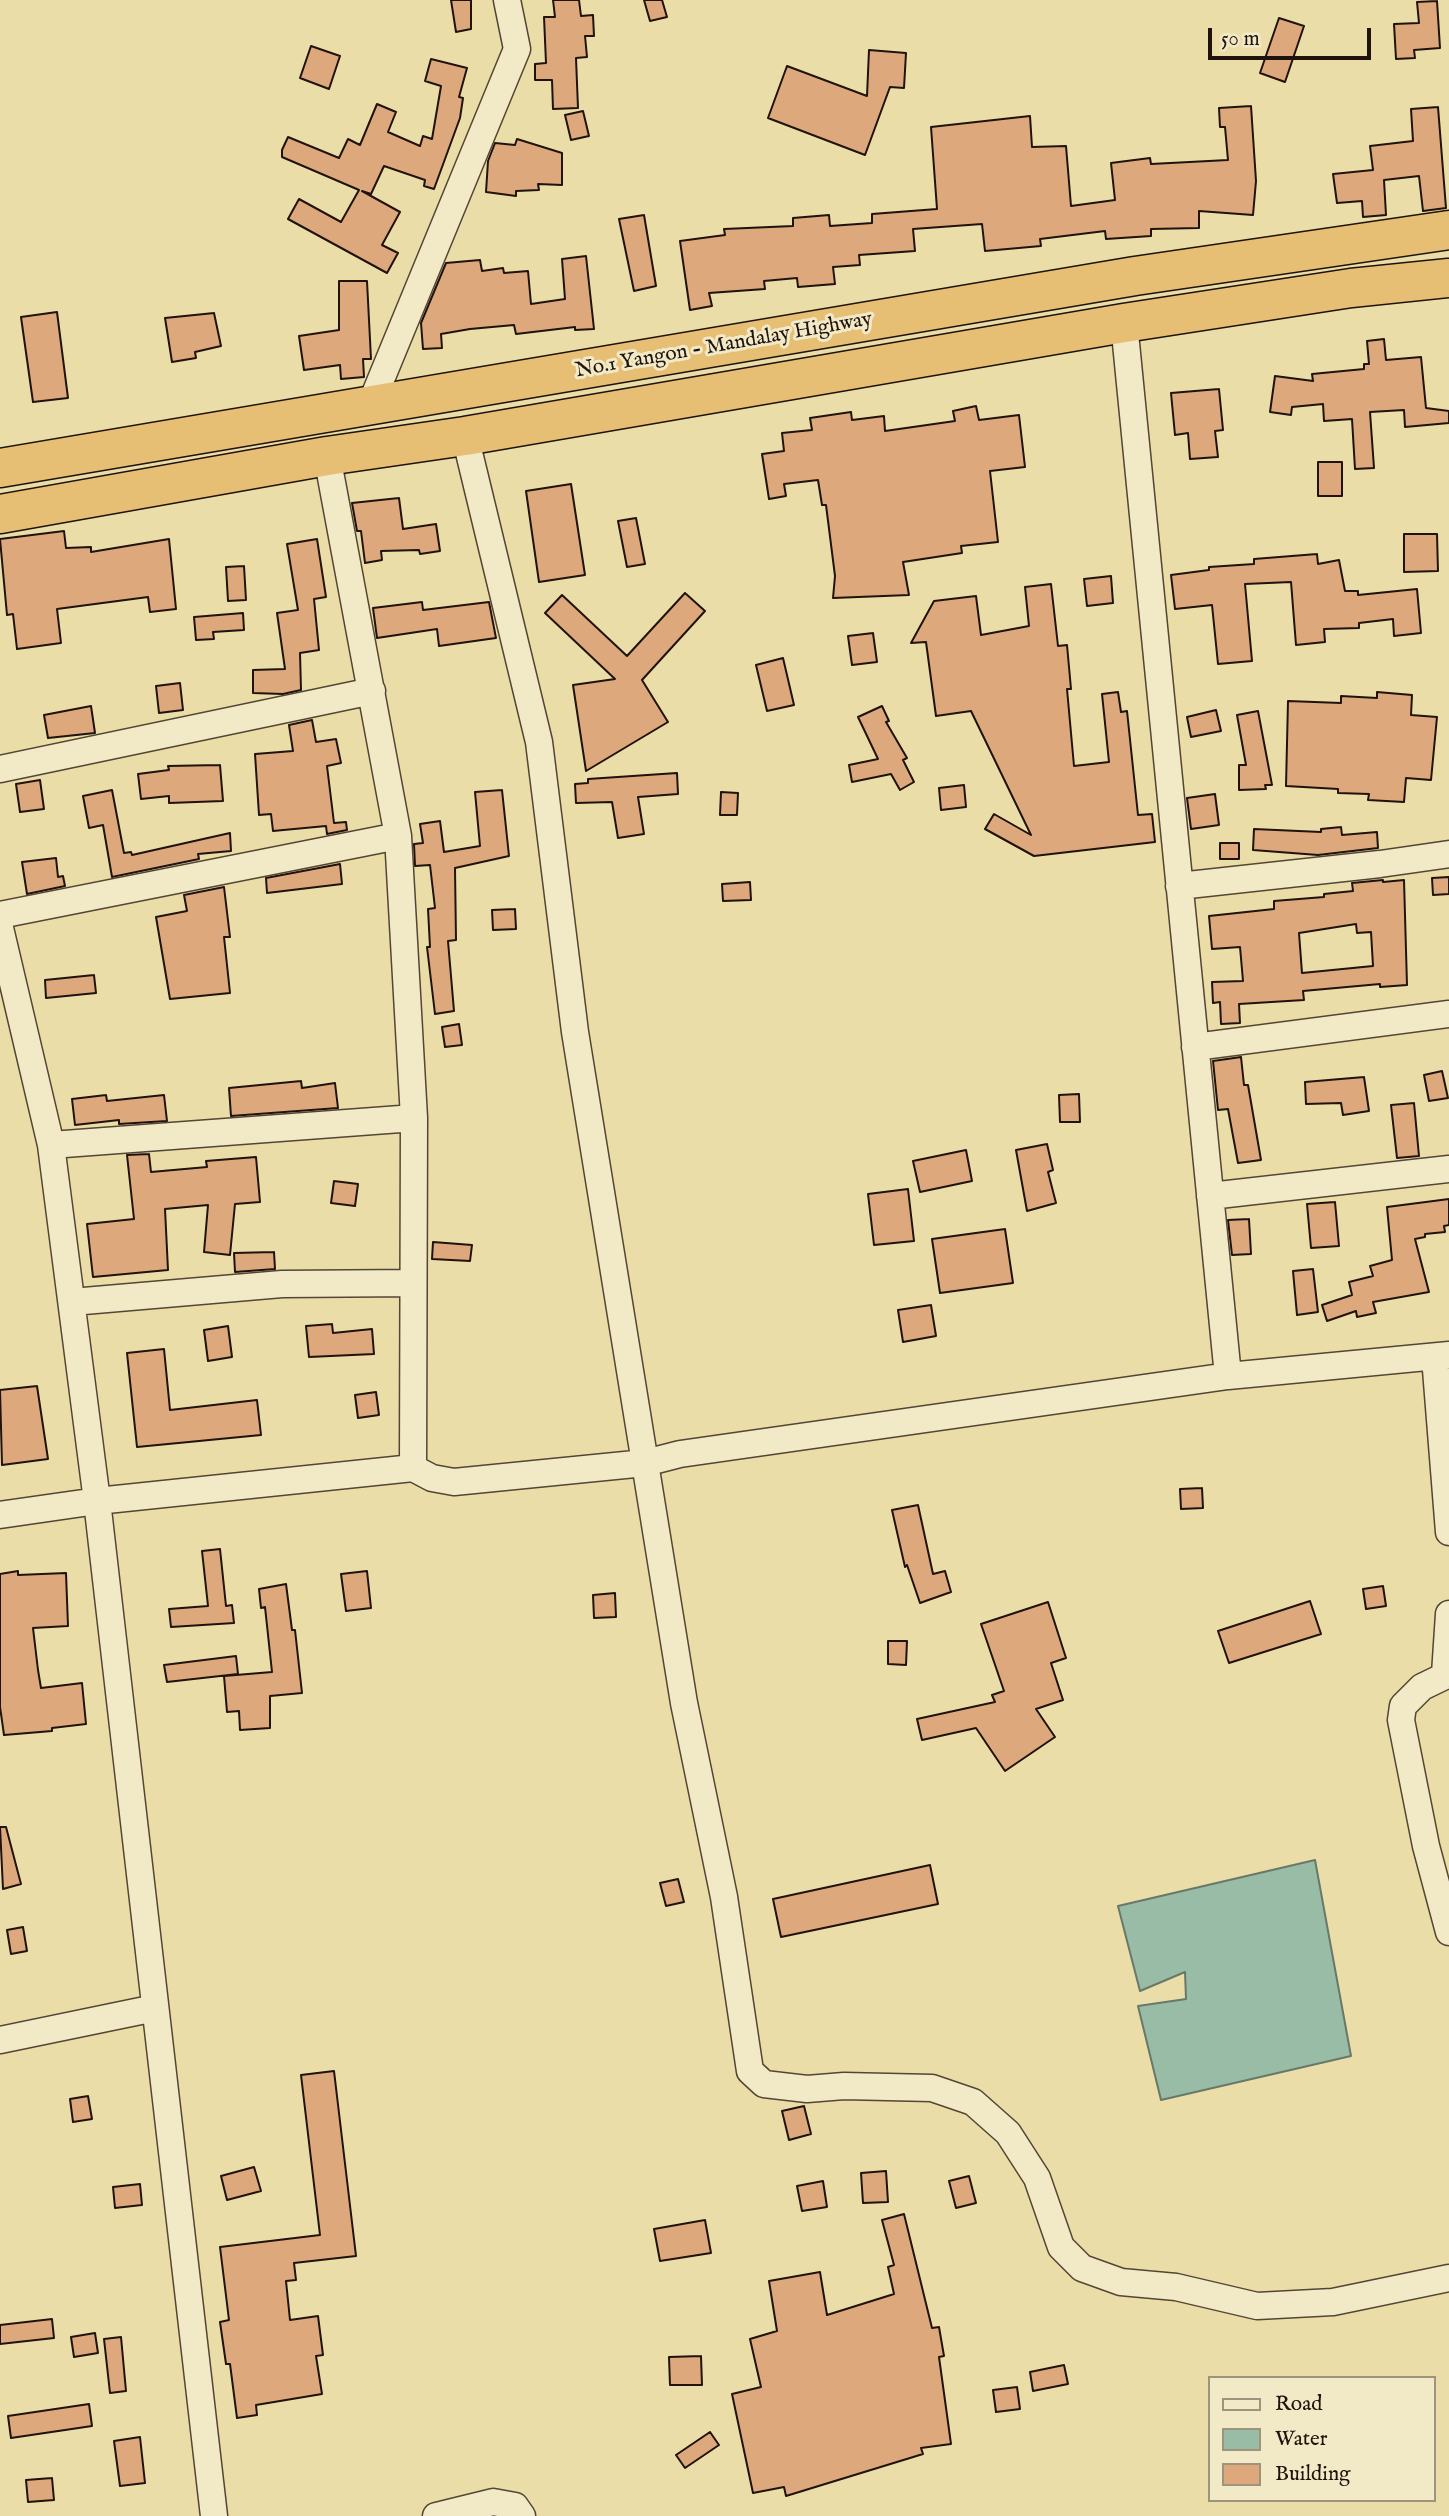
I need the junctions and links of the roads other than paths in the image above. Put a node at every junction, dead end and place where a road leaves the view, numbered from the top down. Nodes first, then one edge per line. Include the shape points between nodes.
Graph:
1 (507, 0) edge
2 (1449, 230) edge
3 (1449, 278) edge
4 (1124, 323) junction
5 (370, 406) junction
6 (465, 436) junction
7 (327, 456) junction
8 (0, 468) edge
9 (0, 514) edge
10 (372, 691) junction
11 (0, 769) edge
12 (398, 836) junction
13 (1449, 854) edge
14 (1179, 886) junction
15 (0, 915) edge
16 (0, 928) edge
17 (1449, 1014) edge
18 (1195, 1047) junction
19 (414, 1118) junction
20 (51, 1145) junction
21 (1449, 1168) edge
22 (1210, 1196) junction
23 (413, 1283) junction
24 (72, 1302) junction
25 (1442, 1356) edge
26 (1228, 1376) junction
27 (645, 1463) junction
28 (413, 1468) junction
29 (97, 1501) junction
30 (0, 1515) edge
31 (1449, 1532) edge
32 (1449, 1614) edge
33 (1447, 1674) edge
34 (1449, 1932) edge
35 (155, 2008) junction
36 (0, 2040) edge
37 (1449, 2278) edge
38 (214, 2516) edge
39 (436, 2516) edge
40 (522, 2516) edge

1 - 5 street via 517,50
2 - 5 highway, No.1 Yangon - Mandalay Highway via 1135,276
3 - 4 highway via 1351,288
4 - 6 highway
4 - 14 street
5 - 8 highway, No.1 Yangon - Mandalay Highway
6 - 7 highway
6 - 27 street via 539,742 575,1032
7 - 9 highway
7 - 10 street
10 - 11 street
10 - 12 street
12 - 15 street
12 - 19 street
13 - 14 street
14 - 18 street
16 - 20 street
17 - 18 street
18 - 22 street
19 - 20 street
19 - 23 street
20 - 24 street
21 - 22 street
22 - 26 street
23 - 24 street via 282,1284
23 - 28 street
24 - 29 street
25 - 26 street
25 - 31 street
26 - 27 street via 680,1454
27 - 28 street via 454,1482
27 - 37 street via 684,1703 724,1897 750,2071 764,2084 807,2089 932,2088 973,2102 1008,2133 1037,2178 1061,2247 1082,2268 1121,2282 1176,2287 1257,2306 1333,2302
28 - 29 street
29 - 30 street
29 - 35 street
32 - 33 street
33 - 34 street via 1422,1687 1403,1706 1401,1720
35 - 36 street
35 - 38 street
39 - 40 street via 493,2502 515,2506

